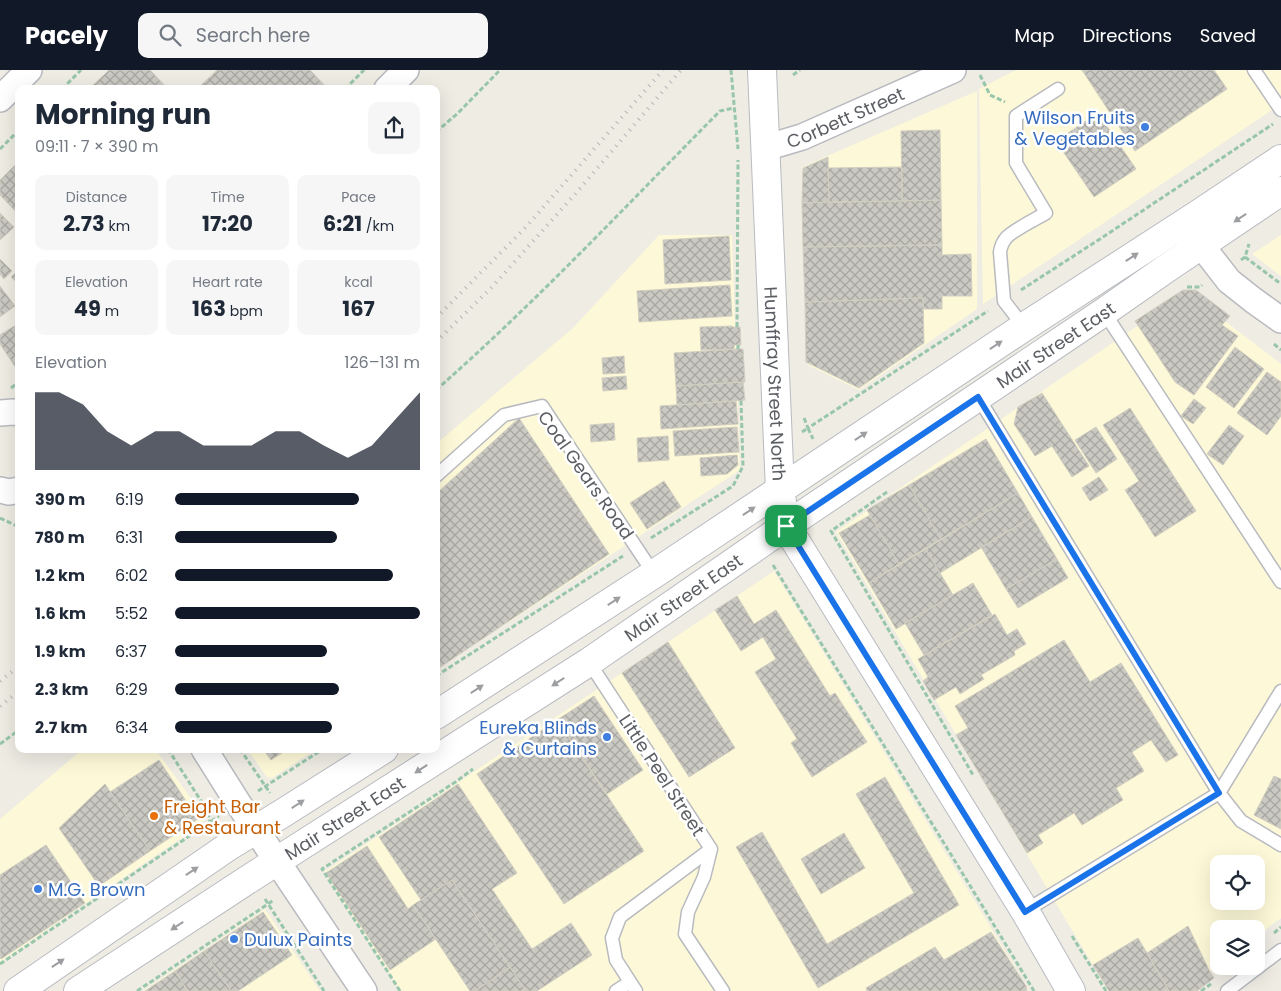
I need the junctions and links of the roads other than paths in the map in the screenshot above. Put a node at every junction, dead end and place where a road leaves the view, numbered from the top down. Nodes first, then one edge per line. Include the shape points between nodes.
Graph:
1 (30, 70) edge
2 (406, 70) edge
3 (762, 70) edge
4 (953, 70) edge
5 (1254, 70) edge
6 (390, 85) edge
7 (1058, 89) dead end
8 (0, 99) edge
9 (1281, 110) edge
10 (765, 148) junction
11 (1281, 159) edge
12 (1281, 191) edge
13 (1201, 245) junction
14 (1104, 312) junction
15 (1281, 320) edge
16 (1024, 327) junction
17 (978, 397) junction
18 (15, 412) edge
19 (0, 413) edge
20 (440, 472) edge
21 (0, 490) edge
22 (780, 490) junction
23 (15, 491) edge
24 (786, 526) junction
25 (654, 574) junction
26 (1281, 582) edge
27 (589, 662) junction
28 (1281, 691) edge
29 (440, 712) edge
30 (206, 753) edge
31 (378, 753) edge
32 (1219, 793) junction
33 (256, 829) junction
34 (1281, 844) edge
35 (711, 849) junction
36 (277, 861) junction
37 (1025, 912) junction
38 (1281, 950) edge
39 (1049, 952) junction
40 (633, 986) edge
41 (18, 991) edge
42 (78, 991) edge
43 (364, 991) edge
44 (616, 991) edge
45 (723, 991) edge
46 (1062, 991) edge
47 (1071, 991) edge
48 (1078, 991) edge
49 (1227, 991) edge

1 - 8 street
2 - 6 street
3 - 10 main road, Humffray Street North
4 - 10 street, Corbett Street via 802,137
5 - 9 lane
7 - 16 lane via 1016,116 1016,163 1046,213 1009,235 1000,252 1004,301
10 - 22 main road, Humffray Street North
16 -> 11 main road, Mair Street East
12 -> 13 main road, Mair Street East
13 - 14 main road, Mair Street East
13 - 15 street via 1229,281
14 - 17 main road, Mair Street East
14 - 26 lane
22 -> 16 main road, Mair Street East
17 - 24 main road, Mair Street East
17 - 32 lane
18 - 19 street
20 - 25 lane, Coal Gears Road via 504,415 542,406
21 - 23 street
22 - 24 main road, Humffray Street North
25 -> 22 main road, Mair Street East
24 - 27 main road, Mair Street East
24 - 37 main road, Humffray Street North
29 -> 25 main road, Mair Street East
27 - 35 lane, Little Peel Street
27 -> 36 main road, Mair Street East
28 - 32 lane
30 - 33 street
33 -> 31 main road, Mair Street East
32 - 34 lane via 1241,821
32 - 37 lane
33 - 36 street
41 -> 33 main road, Mair Street East
35 - 40 lane, Little Peel Street via 620,917 612,938 616,960
35 - 45 lane via 704,877 688,912 685,934
36 -> 42 main road, Mair Street East
36 - 43 street
37 - 39 main road, Humffray Street North
38 - 49 lane
39 - 46 main road
39 - 47 main road, Humffray Street North
39 - 48 main road, Humffray Street North
40 - 44 lane

